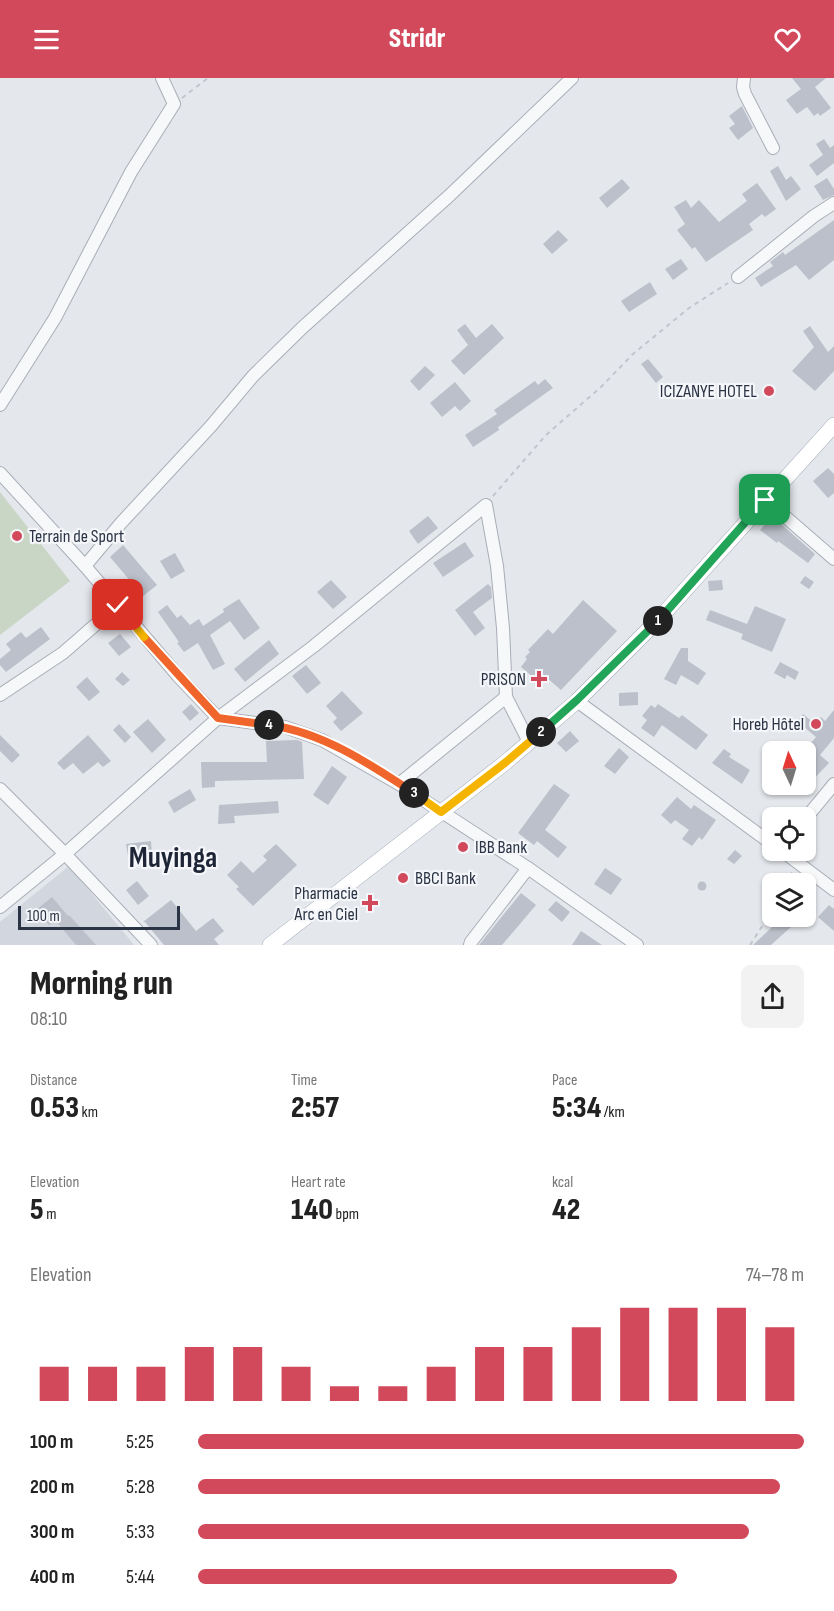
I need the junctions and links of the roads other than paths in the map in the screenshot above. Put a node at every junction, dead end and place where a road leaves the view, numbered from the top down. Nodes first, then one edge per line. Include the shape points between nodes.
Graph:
1 (162, 78) edge
2 (572, 78) edge
3 (744, 78) edge
4 (773, 148) dead end
5 (834, 203) edge
6 (738, 277) road end
7 (0, 405) edge
8 (834, 425) edge
9 (0, 473) edge
10 (765, 500) junction
11 (834, 559) edge
12 (85, 566) junction
13 (118, 605) junction
14 (0, 695) edge
15 (506, 697) junction
16 (577, 700) junction
17 (218, 718) junction
18 (529, 742) junction
19 (399, 784) junction
20 (834, 784) edge
21 (0, 789) edge
22 (815, 807) edge
23 (441, 812) junction
24 (762, 837) edge
25 (65, 854) junction
26 (794, 861) edge
27 (528, 868) junction
28 (834, 890) edge
29 (0, 907) edge
30 (151, 945) edge
31 (270, 945) edge
32 (470, 945) edge
33 (637, 945) edge

1 - 7 street via 174,104 131,172 55,318
2 - 12 street via 253,376
3 - 4 street via 745,94
5 - 6 street
8 - 10 main road
9 - 12 street
10 - 11 street
10 - 16 main road via 658,620
12 - 13 street
13 - 14 street via 63,652
13 - 17 street
15 - 17 street via 497,566 486,505 314,646
15 - 18 street
15 - 19 street
16 - 18 main road
16 - 24 street
17 - 19 street via 285,727 322,740
17 - 25 street
18 - 23 main road
19 - 23 street
20 - 22 street
21 - 25 street
23 - 27 street
23 - 31 main road
25 - 29 street
25 - 30 street
26 - 28 street
27 - 32 street
27 - 33 street

